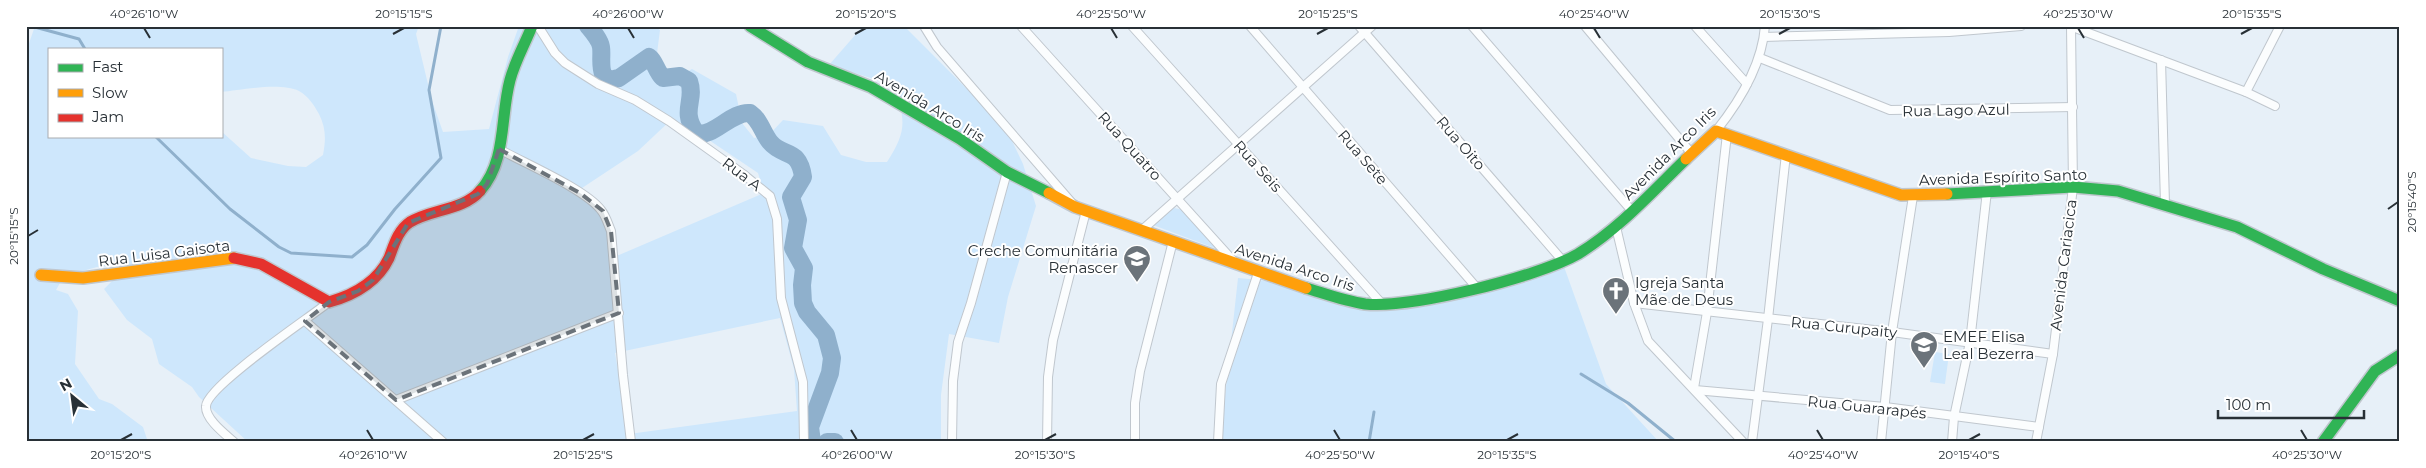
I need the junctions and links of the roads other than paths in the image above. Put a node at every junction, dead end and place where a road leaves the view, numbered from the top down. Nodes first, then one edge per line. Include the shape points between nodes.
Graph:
1 (532, 26) edge
2 (538, 26) edge
3 (750, 26) edge
4 (924, 26) edge
5 (1021, 26) edge
6 (1132, 26) edge
7 (1250, 26) edge
8 (1372, 26) edge
9 (1472, 26) edge
10 (1585, 26) edge
11 (1695, 26) edge
12 (1765, 26) edge
13 (2020, 26) edge
14 (2070, 26) edge
15 (2278, 27) edge
16 (1362, 29) edge
17 (1946, 29) edge
18 (1764, 37) junction
19 (1760, 58) junction
20 (2161, 60) junction
21 (1746, 84) junction
22 (1303, 88) junction
23 (2246, 92) junction
24 (2275, 106) dead end
25 (2073, 107) junction
26 (1722, 133) junction
27 (1238, 144) junction
28 (499, 149) junction
29 (1692, 154) junction
30 (1786, 154) junction
31 (1007, 172) junction
32 (2072, 187) junction
33 (1987, 190) junction
34 (1913, 196) junction
35 (1177, 198) junction
36 (2165, 204) junction
37 (1080, 209) junction
38 (1632, 211) junction
39 (1616, 227) junction
40 (1142, 230) junction
41 (1173, 241) junction
42 (1562, 260) junction
43 (1238, 266) junction
44 (1258, 273) junction
45 (41, 275) dead end
46 (1477, 288) junction
47 (2400, 301) edge
48 (329, 302) junction
49 (1634, 303) junction
50 (1383, 305) junction
51 (1707, 312) junction
52 (619, 313) junction
53 (1768, 320) junction
54 (305, 322) junction
55 (1892, 332) junction
56 (1970, 342) junction
57 (2053, 354) junction
58 (2400, 355) edge
59 (1694, 389) junction
60 (1759, 397) junction
61 (396, 400) junction
62 (1885, 407) junction
63 (1954, 417) junction
64 (2039, 427) junction
65 (234, 442) edge
66 (443, 442) edge
67 (631, 442) edge
68 (804, 442) edge
69 (952, 442) edge
70 (1047, 442) edge
71 (1135, 442) edge
72 (1218, 442) edge
73 (1743, 442) edge
74 (1752, 442) edge
75 (1881, 442) edge
76 (1952, 442) edge
77 (2036, 442) edge
78 (2322, 442) edge

1 - 28 street via 510,78
2 - 68 street, Rua A via 565,63 669,121 770,196 777,219 780,298 803,382
3 - 31 street, Avenida Arco Iris via 808,62 871,87 912,110
4 - 37 street via 937,47
5 - 35 street, Rua Quatro
6 - 27 street, Rua Seis
7 - 22 street, Rua Sete
8 - 16 street
9 - 38 street
10 - 29 street
11 - 21 street
12 - 18 street, Avenida Arco Iris
13 - 17 street
14 - 20 street
14 - 25 street, Avenida Cariacica
15 - 23 street
16 - 22 street
16 - 42 street, Rua Oito
17 - 18 street
18 - 19 street, Avenida Arco Iris
19 - 21 street, Avenida Arco Iris
19 - 25 street, Rua Lago Azul via 1890,110
20 - 23 street
20 - 36 street
21 - 26 street, Avenida Arco Iris
22 - 27 street
22 - 46 street, Rua Sete
23 - 24 street
25 - 32 street, Avenida Cariacica
26 - 29 street, Avenida Arco Iris
26 - 30 street, Avenida Espírito Santo
26 - 51 street
27 - 35 street
27 - 50 street, Rua Seis
28 - 48 street via 487,184 478,194 408,222 383,269 373,280 358,291
28 - 52 street via 580,192 603,211 611,231
29 - 38 street, Avenida Arco Iris
30 - 34 street, Avenida Espírito Santo via 1889,192
30 - 53 street
31 - 37 street, Avenida Arco Iris
31 - 69 street via 958,342 953,382
32 - 33 street, Avenida Espírito Santo
32 - 36 street, Avenida Espírito Santo via 2109,190
32 - 57 street, Avenida Cariacica
33 - 34 street, Avenida Espírito Santo
33 - 56 street
34 - 55 street
35 - 40 street
35 - 43 street, Rua Quatro
36 - 47 street, Avenida Espírito Santo via 2237,227 2323,269
37 - 40 street, Avenida Arco Iris
37 - 70 street via 1053,340 1048,377
38 - 39 street, Avenida Arco Iris
39 - 42 street, Avenida Arco Iris via 1589,247
39 - 49 street
40 - 41 street, Avenida Arco Iris
41 - 43 street, Avenida Arco Iris
41 - 71 street via 1140,371 1135,403
42 - 46 street, Avenida Arco Iris via 1534,272
43 - 44 street, Avenida Arco Iris
44 - 50 street, Avenida Arco Iris via 1344,300
44 - 72 street via 1221,384
45 - 48 street, Rua Luisa Gaisota via 83,278 232,258 260,264
46 - 50 street, Avenida Arco Iris
48 - 54 street
49 - 51 street, Rua Curupaity
49 - 59 street via 1648,341
51 - 53 street, Rua Curupaity
51 - 59 street
52 - 61 street
52 - 67 street
53 - 55 street, Rua Curupaity
53 - 60 street
54 - 61 street
54 - 65 street via 257,355 208,399 207,414
55 - 56 street, Rua Curupaity
55 - 62 street
56 - 57 street, Rua Curupaity
56 - 63 street
57 - 64 street, Avenida Cariacica
58 - 78 street via 2375,371
59 - 60 street, Rua Guararapés
59 - 73 street
60 - 62 street, Rua Guararapés
60 - 74 street
61 - 66 street
62 - 63 street, Rua Guararapés
62 - 75 street
63 - 64 street, Rua Guararapés
63 - 76 street
64 - 77 street, Avenida Cariacica

